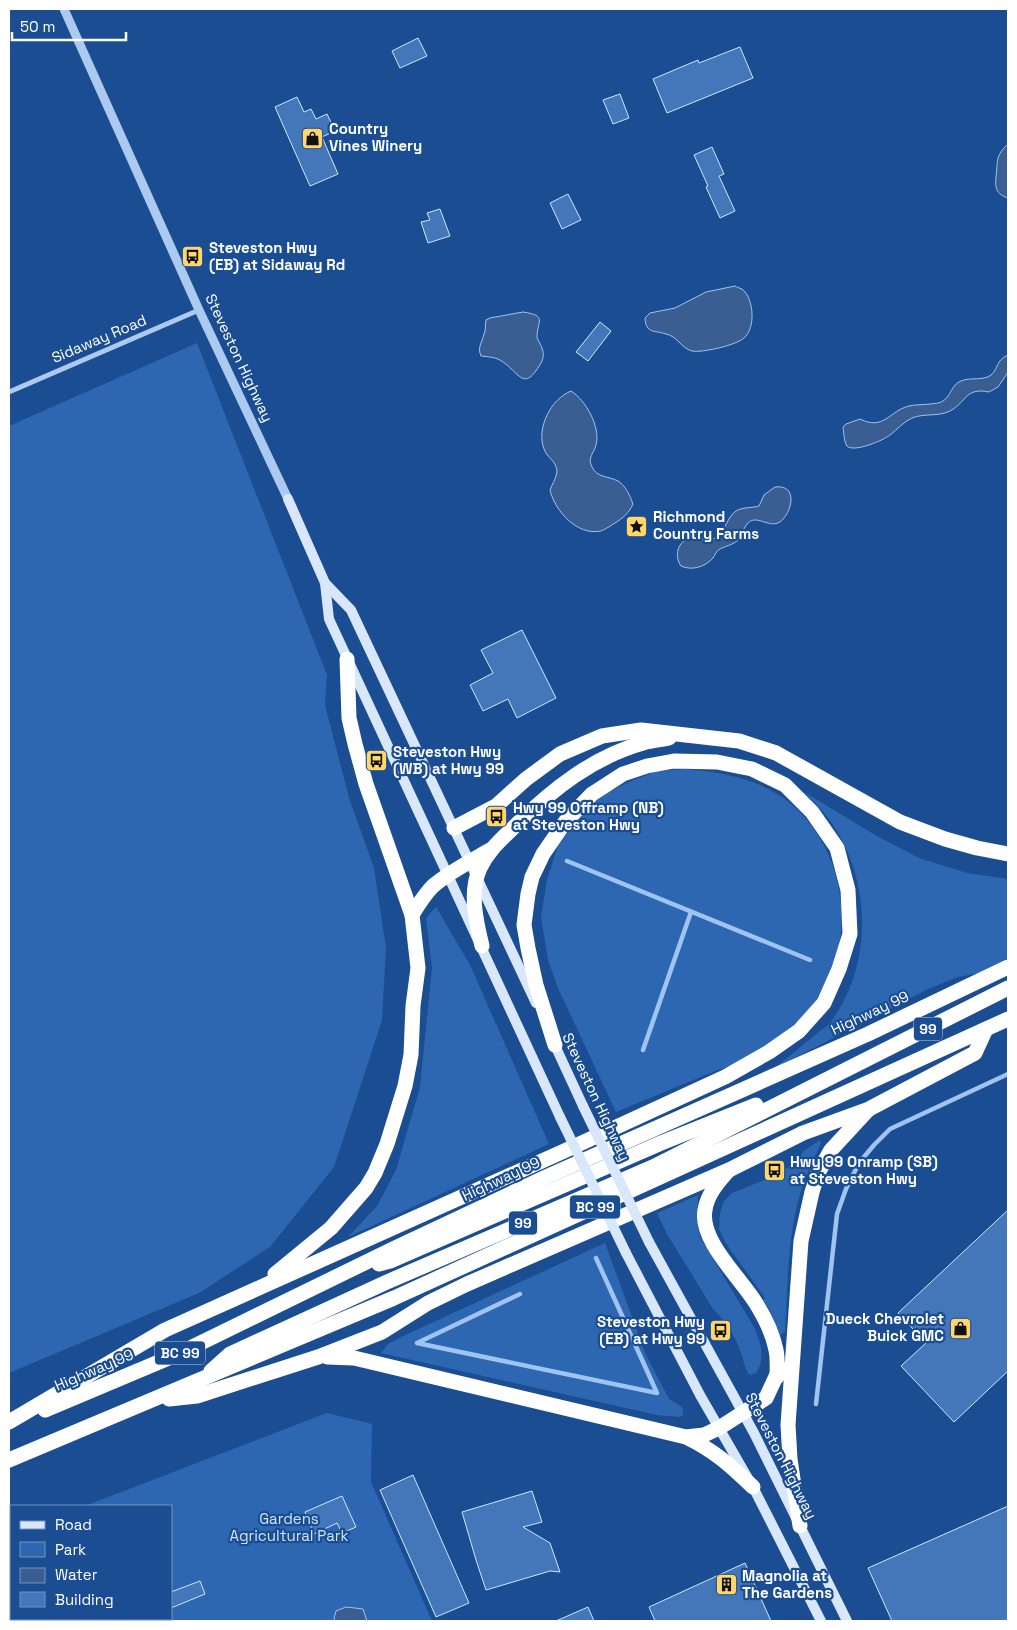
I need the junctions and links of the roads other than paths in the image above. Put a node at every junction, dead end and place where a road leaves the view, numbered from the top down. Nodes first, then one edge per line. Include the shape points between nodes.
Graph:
1 (64, 9) edge
2 (199, 310) junction
3 (9, 392) edge
4 (288, 499) joint
5 (325, 583) junction
6 (348, 659) junction
7 (683, 736) junction
8 (454, 828) junction
9 (491, 850) junction
10 (1008, 854) edge
11 (470, 862) junction
12 (448, 876) junction
13 (477, 878) junction
14 (412, 916) junction
15 (482, 946) junction
16 (1008, 967) edge
17 (1008, 988) edge
18 (1008, 1019) edge
19 (986, 1029) junction
20 (555, 1045) junction
21 (846, 1069) junction
22 (869, 1109) junction
23 (729, 1170) junction
24 (348, 1271) junction
25 (254, 1290) junction
26 (794, 1327) junction
27 (318, 1357) junction
28 (777, 1377) junction
29 (202, 1380) junction
30 (150, 1402) junction
31 (743, 1414) junction
32 (9, 1424) edge
33 (719, 1428) junction
34 (686, 1437) junction
35 (9, 1460) edge
36 (753, 1487) junction
37 (800, 1526) junction
38 (821, 1621) edge
39 (847, 1621) edge

1 - 2 street, Steveston Highway
2 - 3 street, Sidaway Road
2 - 4 street, Steveston Highway
4 - 5 main road, Steveston Highway
5 - 6 main road, Steveston Highway via 329,619
5 - 8 main road, Steveston Highway via 350,610
6 - 12 main road, Steveston Highway
6 - 14 highway via 349,718 355,744
7 - 8 highway via 641,730 602,736 560,754 496,806
7 - 9 highway via 643,742 573,775
7 - 10 highway via 740,742 776,753 900,822 944,839
8 - 11 main road, Steveston Highway
9 - 11 highway
9 - 13 highway
11 - 12 highway
11 - 13 main road, Steveston Highway
12 - 14 highway via 433,886
12 - 15 main road, Steveston Highway
13 - 15 highway via 474,900
13 - 20 main road, Steveston Highway
14 - 25 highway via 418,968 411,1055 387,1144 375,1173 331,1228
15 - 33 main road, Steveston Highway, bridge via 626,1254
16 - 24 highway, Highway 99 / BC 99 via 868,1034 546,1177
17 - 21 highway, 99
18 - 19 highway, BC 99
19 - 22 highway via 975,1052
19 - 29 highway, BC 99 via 394,1298
20 - 25 highway via 536,985 524,925 532,877 542,854 565,822 592,794 623,774 674,761 717,762 752,769 785,785 812,812 838,848 848,890 850,934 839,969 824,1002 799,1031 769,1052 716,1081
20 - 31 main road, Steveston Highway, bridge via 649,1242
21 - 24 highway, 99 via 661,1143 390,1261
21 - 29 highway, 99 via 653,1167 230,1354
22 - 23 highway via 803,1133
22 - 26 highway via 831,1150 818,1173 801,1241
23 - 27 highway via 467,1284 382,1332
23 - 28 highway via 708,1199 704,1211 705,1224 711,1241 766,1321 776,1351
24 - 32 highway, Highway 99 / BC 99 via 178,1354
25 - 32 highway via 165,1330
26 - 28 highway
26 - 37 highway via 788,1425
27 - 30 highway via 196,1396
27 - 34 highway via 354,1358
28 - 31 highway via 766,1398
29 - 30 highway, BC 99
30 - 35 highway, BC 99
31 - 33 highway
31 - 37 main road, Steveston Highway
33 - 34 highway via 704,1435
33 - 36 main road, Steveston Highway
34 - 36 highway via 712,1450
36 - 38 main road, Steveston Highway
37 - 39 main road, Steveston Highway

